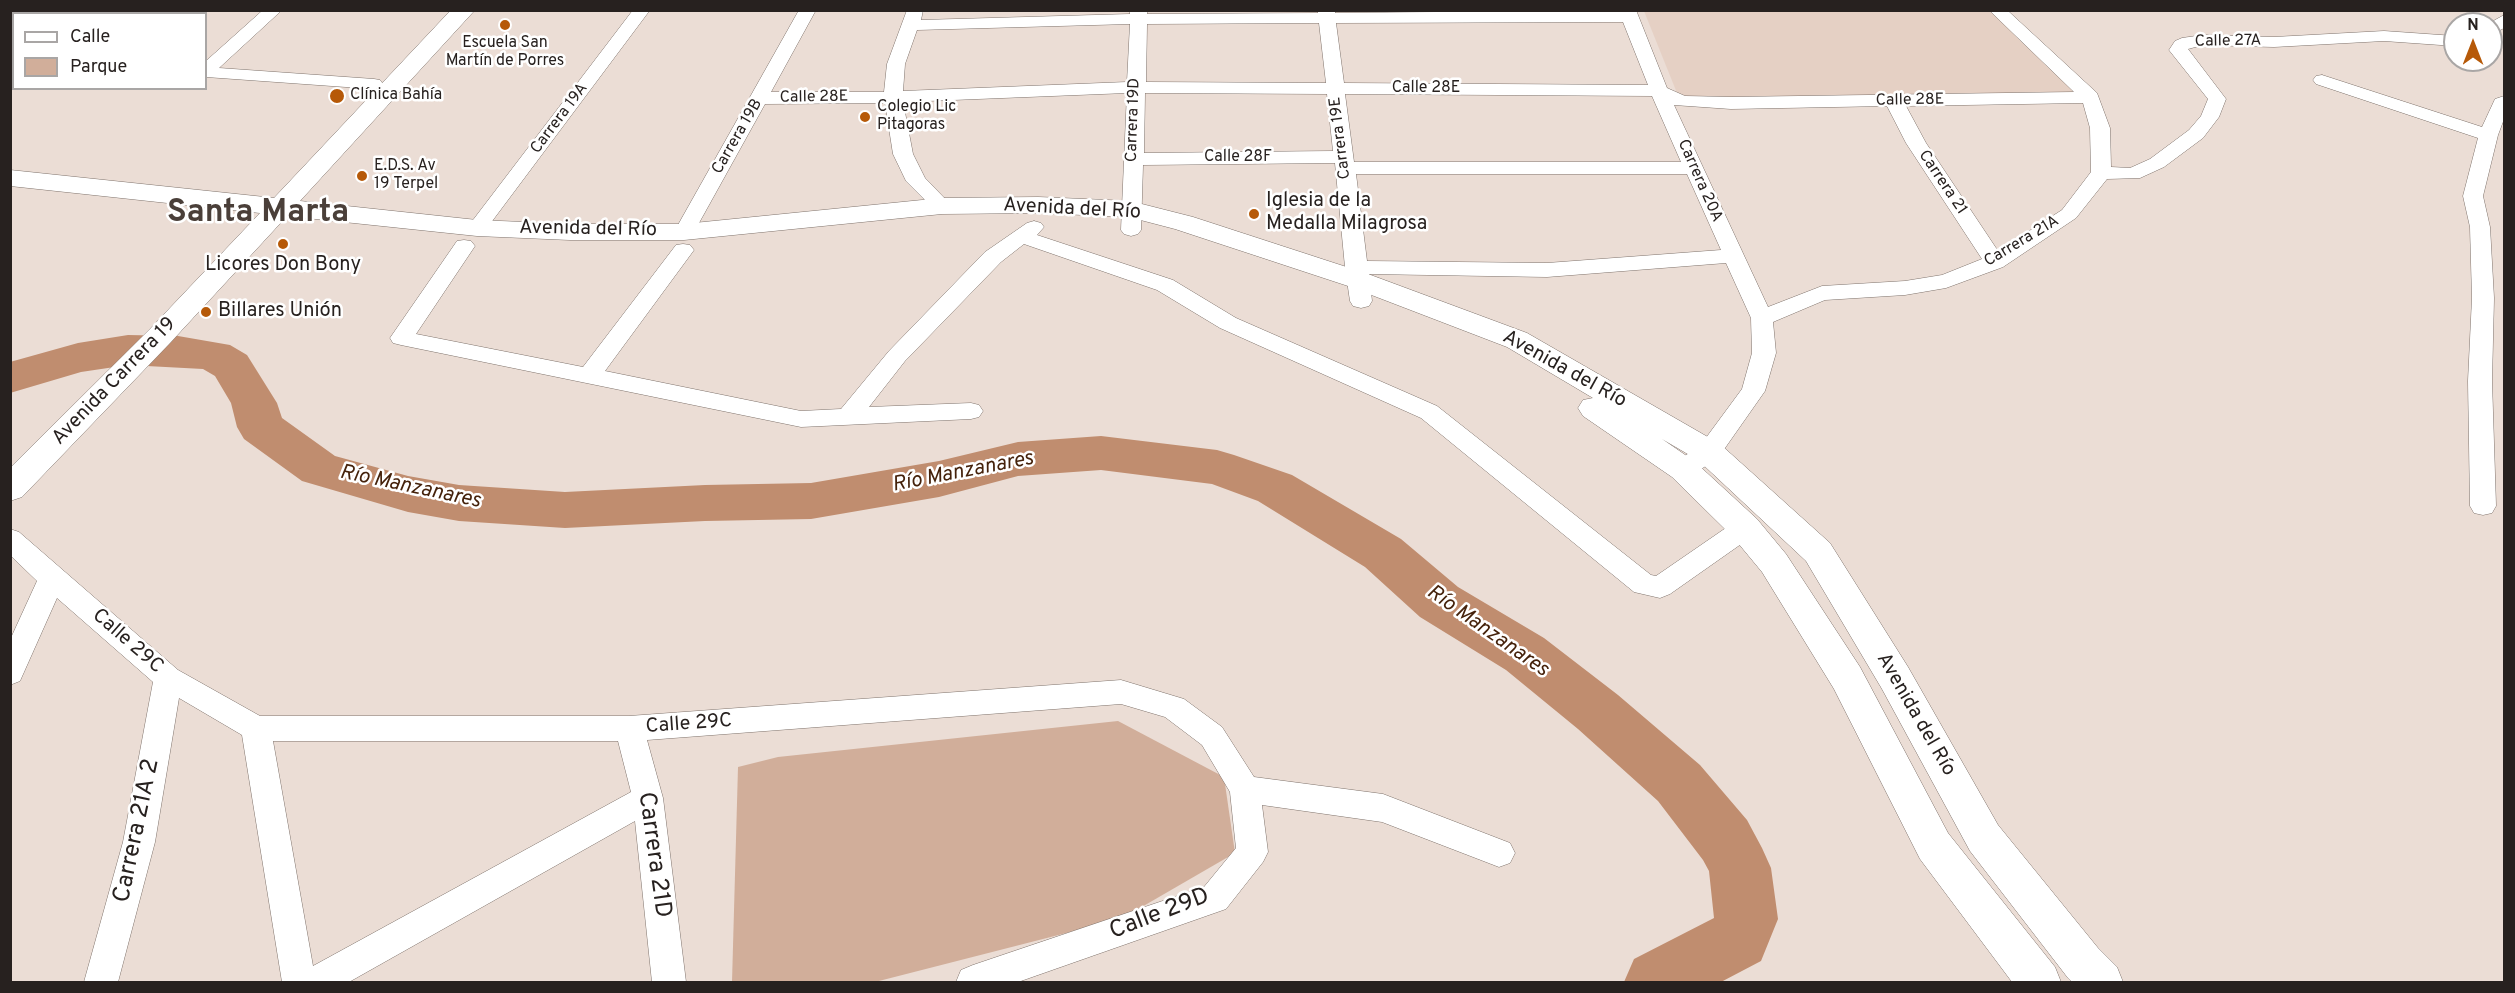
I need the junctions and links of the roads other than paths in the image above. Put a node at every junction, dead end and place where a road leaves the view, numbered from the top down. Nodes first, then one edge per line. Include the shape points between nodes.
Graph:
1 (274, 10) edge
2 (442, 10) edge
3 (464, 10) edge
4 (642, 10) edge
5 (808, 10) edge
6 (1997, 10) edge
7 (1327, 14) edge
8 (1628, 14) edge
9 (1138, 15) edge
10 (912, 18) edge
11 (2443, 40) edge
12 (207, 70) edge
13 (207, 71) edge
14 (2322, 80) dead end
15 (374, 84) junction
16 (1134, 87) junction
17 (1335, 89) junction
18 (1659, 91) junction
19 (893, 97) junction
20 (2090, 97) junction
21 (760, 98) junction
22 (2505, 101) edge
23 (1894, 102) junction
24 (2488, 135) junction
25 (1132, 159) junction
26 (1344, 163) junction
27 (1693, 168) junction
28 (2101, 173) junction
29 (10, 178) edge
30 (10, 199) edge
31 (942, 206) junction
32 (261, 214) junction
33 (1131, 219) junction
34 (1030, 230) junction
35 (471, 237) junction
36 (684, 241) junction
37 (1732, 256) junction
38 (1995, 262) junction
39 (1358, 283) junction
40 (1762, 318) junction
41 (589, 376) junction
42 (971, 411) dead end
43 (848, 417) junction
44 (21, 456) edge
45 (1696, 461) junction
46 (10, 489) edge
47 (2483, 506) dead end
48 (1745, 528) junction
49 (10, 539) edge
50 (52, 578) junction
51 (10, 673) edge
52 (168, 678) junction
53 (1121, 692) joint
54 (256, 728) junction
55 (629, 729) junction
56 (1245, 789) junction
57 (648, 798) junction
58 (1498, 853) dead end
59 (101, 982) edge
60 (299, 982) edge
61 (317, 982) edge
62 (669, 982) edge
63 (973, 982) edge
64 (2039, 982) edge
65 (2102, 982) edge

1 - 12 street
2 - 15 main road, Avenida Carrera 19
3 - 32 main road, Avenida Carrera 19
4 - 35 street, Carrera 19A
5 - 21 street, Carrera 19B
6 - 20 street
7 - 8 street
7 - 9 street
7 - 17 street, Carrera 19E
8 - 18 street, Carrera 20A
9 - 10 street
9 - 16 street, Carrera 19D
10 - 19 street via 896,64
11 - 28 street, Calle 27A via 2384,36 2188,42 2178,50 2217,99 2210,117 2196,134 2157,163 2133,174
13 - 15 street
14 - 24 street
15 - 32 main road, Avenida Carrera 19
16 - 17 street, Calle 28E
16 - 19 street, Calle 28E
16 - 25 street, Carrera 19D
17 - 18 street, Calle 28E
17 - 26 street, Carrera 19E
18 - 23 street, Calle 28E via 1692,102
18 - 27 street, Carrera 20A
19 - 21 street, Calle 28E
19 - 31 street via 903,154 916,181
20 - 23 street, Calle 28E
20 - 28 street via 2100,128
21 - 36 street, Carrera 19B
22 - 24 street
23 - 38 street, Carrera 21 via 1916,143
24 - 47 street via 2473,196 2480,227 2483,298
25 - 26 street, Calle 28F
25 - 33 street, Carrera 19D
26 - 27 street, Calle 28F
26 - 39 street, Carrera 19E
27 - 37 street, Carrera 20A
28 - 38 street, Carrera 21A via 2069,214
29 - 32 main road, Avenida del Río
30 - 32 main road, Avenida del Río
31 - 33 main road, Avenida del Río via 1038,205
31 - 36 main road, Avenida del Río
32 - 35 main road, Avenida del Río
32 - 44 main road, Avenida Carrera 19 via 147,334
33 - 34 main road, Avenida del Río
33 - 39 main road, Avenida del Río via 1184,223
34 - 36 main road, Avenida del Río via 936,224
34 - 43 street via 993,257 897,356
34 - 48 street via 1165,285 1228,323 1430,412 1644,585 1660,587
35 - 36 main road, Avenida del Río via 570,232
35 - 41 street, Carrera 19A via 401,338
36 - 41 street, Carrera 19B
37 - 39 street
37 - 40 street, Carrera 20A
38 - 40 street, Carrera 21A via 1946,281 1822,294
39 - 45 main road, Avenida del Río via 1517,340
40 - 45 street, Carrera 20A via 1764,353 1753,391
41 - 43 street via 801,419
42 - 43 street
44 - 46 main road, Avenida Carrera 19
45 - 48 main road, Avenida del Río
45 - 65 main road, Avenida del Río via 1818,552 1895,678 1984,838
48 - 64 main road, Avenida del Río via 1774,562 1847,678 1934,846
49 - 50 street, Calle 29C
50 - 51 street
50 - 52 street, Calle 29C
52 - 54 street, Calle 29C
52 - 59 street, Carrera 21A 2 via 139,842
53 - 55 street, Calle 29C
53 - 56 street, Calle 29D via 1174,708 1212,736
54 - 55 street, Calle 29C
54 - 60 street
55 - 57 street, Carrera 21D
56 - 58 street via 1383,808
56 - 63 street, Calle 29D via 1252,852 1215,898
57 - 61 street
57 - 62 street, Carrera 21D

